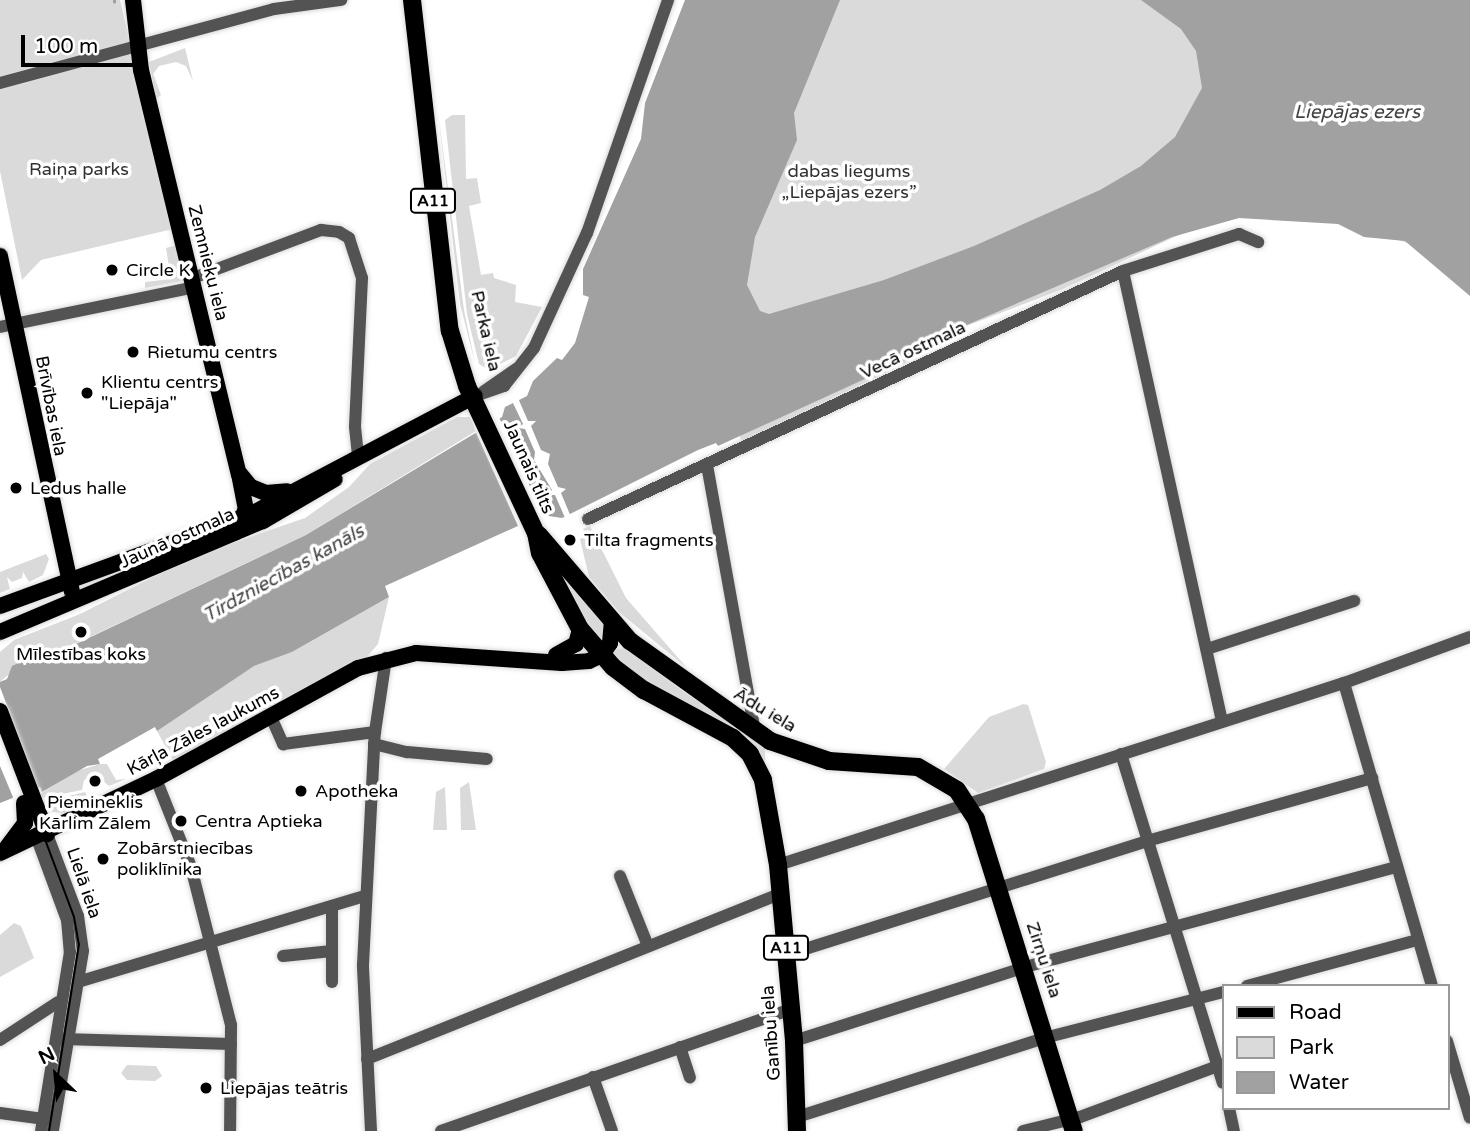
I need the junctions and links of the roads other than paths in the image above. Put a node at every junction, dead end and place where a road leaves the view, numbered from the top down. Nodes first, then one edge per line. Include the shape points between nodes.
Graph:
1 (133, 0) edge
2 (341, 0) edge
3 (412, 0) edge
4 (424, 0) edge
5 (668, 0) edge
6 (274, 5) edge
7 (136, 48) junction
8 (0, 83) edge
9 (1258, 242) dead end
10 (0, 256) edge
11 (1123, 271) junction
12 (194, 283) junction
13 (7, 326) edge
14 (479, 394) junction
15 (358, 458) junction
16 (707, 465) junction
17 (239, 474) junction
18 (309, 482) junction
19 (588, 519) dead end
20 (238, 525) junction
21 (536, 533) junction
22 (68, 582) junction
23 (1354, 600) dead end
24 (77, 602) junction
25 (0, 606) edge
26 (612, 622) junction
27 (580, 629) junction
28 (3, 632) edge
29 (1470, 637) edge
30 (630, 641) junction
31 (602, 649) junction
32 (1207, 649) junction
33 (556, 655) junction
34 (386, 657) junction
35 (525, 658) junction
36 (1344, 682) junction
37 (745, 690) junction
38 (720, 709) junction
39 (0, 711) edge
40 (271, 717) junction
41 (1222, 721) junction
42 (755, 731) junction
43 (3, 738) edge
44 (375, 738) junction
45 (1121, 754) junction
46 (487, 759) dead end
47 (1372, 778) junction
48 (156, 779) junction
49 (29, 802) junction
50 (969, 804) junction
51 (42, 837) junction
52 (1147, 841) junction
53 (0, 853) edge
54 (0, 864) edge
55 (778, 865) junction
56 (1396, 867) junction
57 (620, 876) dead end
58 (999, 887) junction
59 (781, 893) junction
60 (365, 896) junction
61 (332, 906) junction
62 (1177, 929) junction
63 (1418, 940) junction
64 (209, 946) junction
65 (648, 946) junction
66 (332, 951) junction
67 (786, 955) junction
68 (284, 956) dead end
69 (1024, 967) junction
70 (81, 981) dead end
71 (332, 982) dead end
72 (1254, 984) edge
73 (1431, 984) edge
74 (1222, 992) edge
75 (1198, 999) junction
76 (58, 1002) dead end
77 (791, 1009) junction
78 (1048, 1037) junction
79 (63, 1038) junction
80 (0, 1040) edge
81 (794, 1041) junction
82 (231, 1044) junction
83 (680, 1047) junction
84 (1449, 1048) edge
85 (367, 1059) junction
86 (1221, 1065) edge
87 (593, 1077) junction
88 (690, 1077) dead end
89 (1229, 1110) edge
90 (0, 1113) edge
91 (1470, 1118) edge
92 (797, 1124) edge
93 (48, 1125) edge
94 (1073, 1125) edge
95 (230, 1131) edge
96 (370, 1131) edge
97 (441, 1131) edge
98 (612, 1131) edge
99 (1023, 1131) edge
100 (1234, 1131) edge

1 - 7 main road, Zemnieku iela
2 - 6 street
3 - 14 highway, Parka iela / A11 via 445,305 462,370
4 - 14 highway, Parka iela / A11 via 456,304
5 - 14 street via 587,233 525,363 504,386
6 - 7 street
7 - 8 street
7 - 12 main road, Zemnieku iela
9 - 11 street, Vecā ostmala via 1239,234
10 - 13 main road, Brīvības iela
11 - 16 street, Vecā ostmala
11 - 32 street
12 - 13 street
12 - 15 street via 321,230 349,238 362,278 355,427
12 - 17 main road, Zemnieku iela
13 - 22 main road, Brīvības iela
14 - 15 main road, Jaunā ostmala
14 - 21 highway, Jaunais tilts / A11 via 484,418
15 - 18 main road, Jaunā ostmala
15 - 20 main road, Jaunā ostmala via 308,497
16 - 19 street, Vecā ostmala
16 - 37 street
17 - 18 main road via 251,487 271,494
17 - 20 main road, Zemnieku iela via 246,509
18 - 20 main road, Jaunā ostmala
20 - 22 main road, Jaunā ostmala
20 - 24 main road, Jaunā ostmala
21 - 26 highway, A11
21 - 27 highway, A11 via 540,552
22 - 24 main road, Brīvības iela
22 - 25 main road, Jaunā ostmala
23 - 32 street
24 - 28 main road, Jaunā ostmala
26 - 30 highway, Ādu iela / A11
26 - 31 main road
27 - 31 highway, A11
27 - 33 main road via 576,645
29 - 36 street
30 - 31 main road
30 - 38 highway, Ādu iela / A11
31 - 33 main road
31 - 35 main road via 572,663
31 - 55 highway, Ganību iela / A11 via 644,690 733,737 758,767
32 - 41 street
33 - 35 main road
34 - 35 main road via 416,653
34 - 40 main road, Kārļa Zāles laukums
34 - 44 street
36 - 41 street
36 - 47 street
37 - 38 street via 734,706
37 - 42 street
38 - 42 highway, Ādu iela / A11
39 - 43 main road, Lielā iela
40 - 44 street via 284,744
40 - 48 main road, Kārļa Zāles laukums
41 - 45 street
42 - 50 highway, Ādu iela / A11 via 806,756 918,767 940,776
43 - 49 main road, Lielā iela
44 - 46 street via 407,752
44 - 60 street
45 - 50 street
45 - 52 street
47 - 52 street
47 - 56 street
48 - 51 main road, Kārļa Zāles laukums
48 - 64 street via 191,867
49 - 51 main road, Lielā iela
49 - 53 main road via 20,833
50 - 55 street
50 - 58 highway, Zirņu iela / A11
51 - 53 main road
51 - 54 main road
51 - 79 street, Lielā iela via 70,942
52 - 58 street
52 - 62 street
55 - 59 highway, Ganību iela / A11
56 - 62 street
56 - 63 street
57 - 65 street
58 - 67 street
58 - 69 highway, Zirņu iela / A11
59 - 65 street
59 - 67 highway, Ganību iela / A11
60 - 61 street
60 - 85 street
61 - 64 street
61 - 66 street
62 - 69 street
62 - 75 street
63 - 72 street
63 - 73 street
64 - 70 street
64 - 82 street via 231,1025
65 - 85 street
66 - 68 street
66 - 71 street
67 - 77 highway, Ganību iela / A11
69 - 78 highway, Zirņu iela / A11
69 - 81 street
74 - 75 street
75 - 78 street
75 - 86 street
76 - 80 street
77 - 81 highway, Ganību iela / A11
77 - 83 street
78 - 92 street
78 - 94 highway, Zirņu iela / A11
79 - 82 street
79 - 93 street, Lielā iela
81 - 92 highway, Ganību iela / A11
82 - 95 street
83 - 87 street
83 - 88 street
84 - 91 street
85 - 96 street
86 - 94 street
87 - 97 street
87 - 98 street
89 - 100 street
90 - 93 street
94 - 99 street

